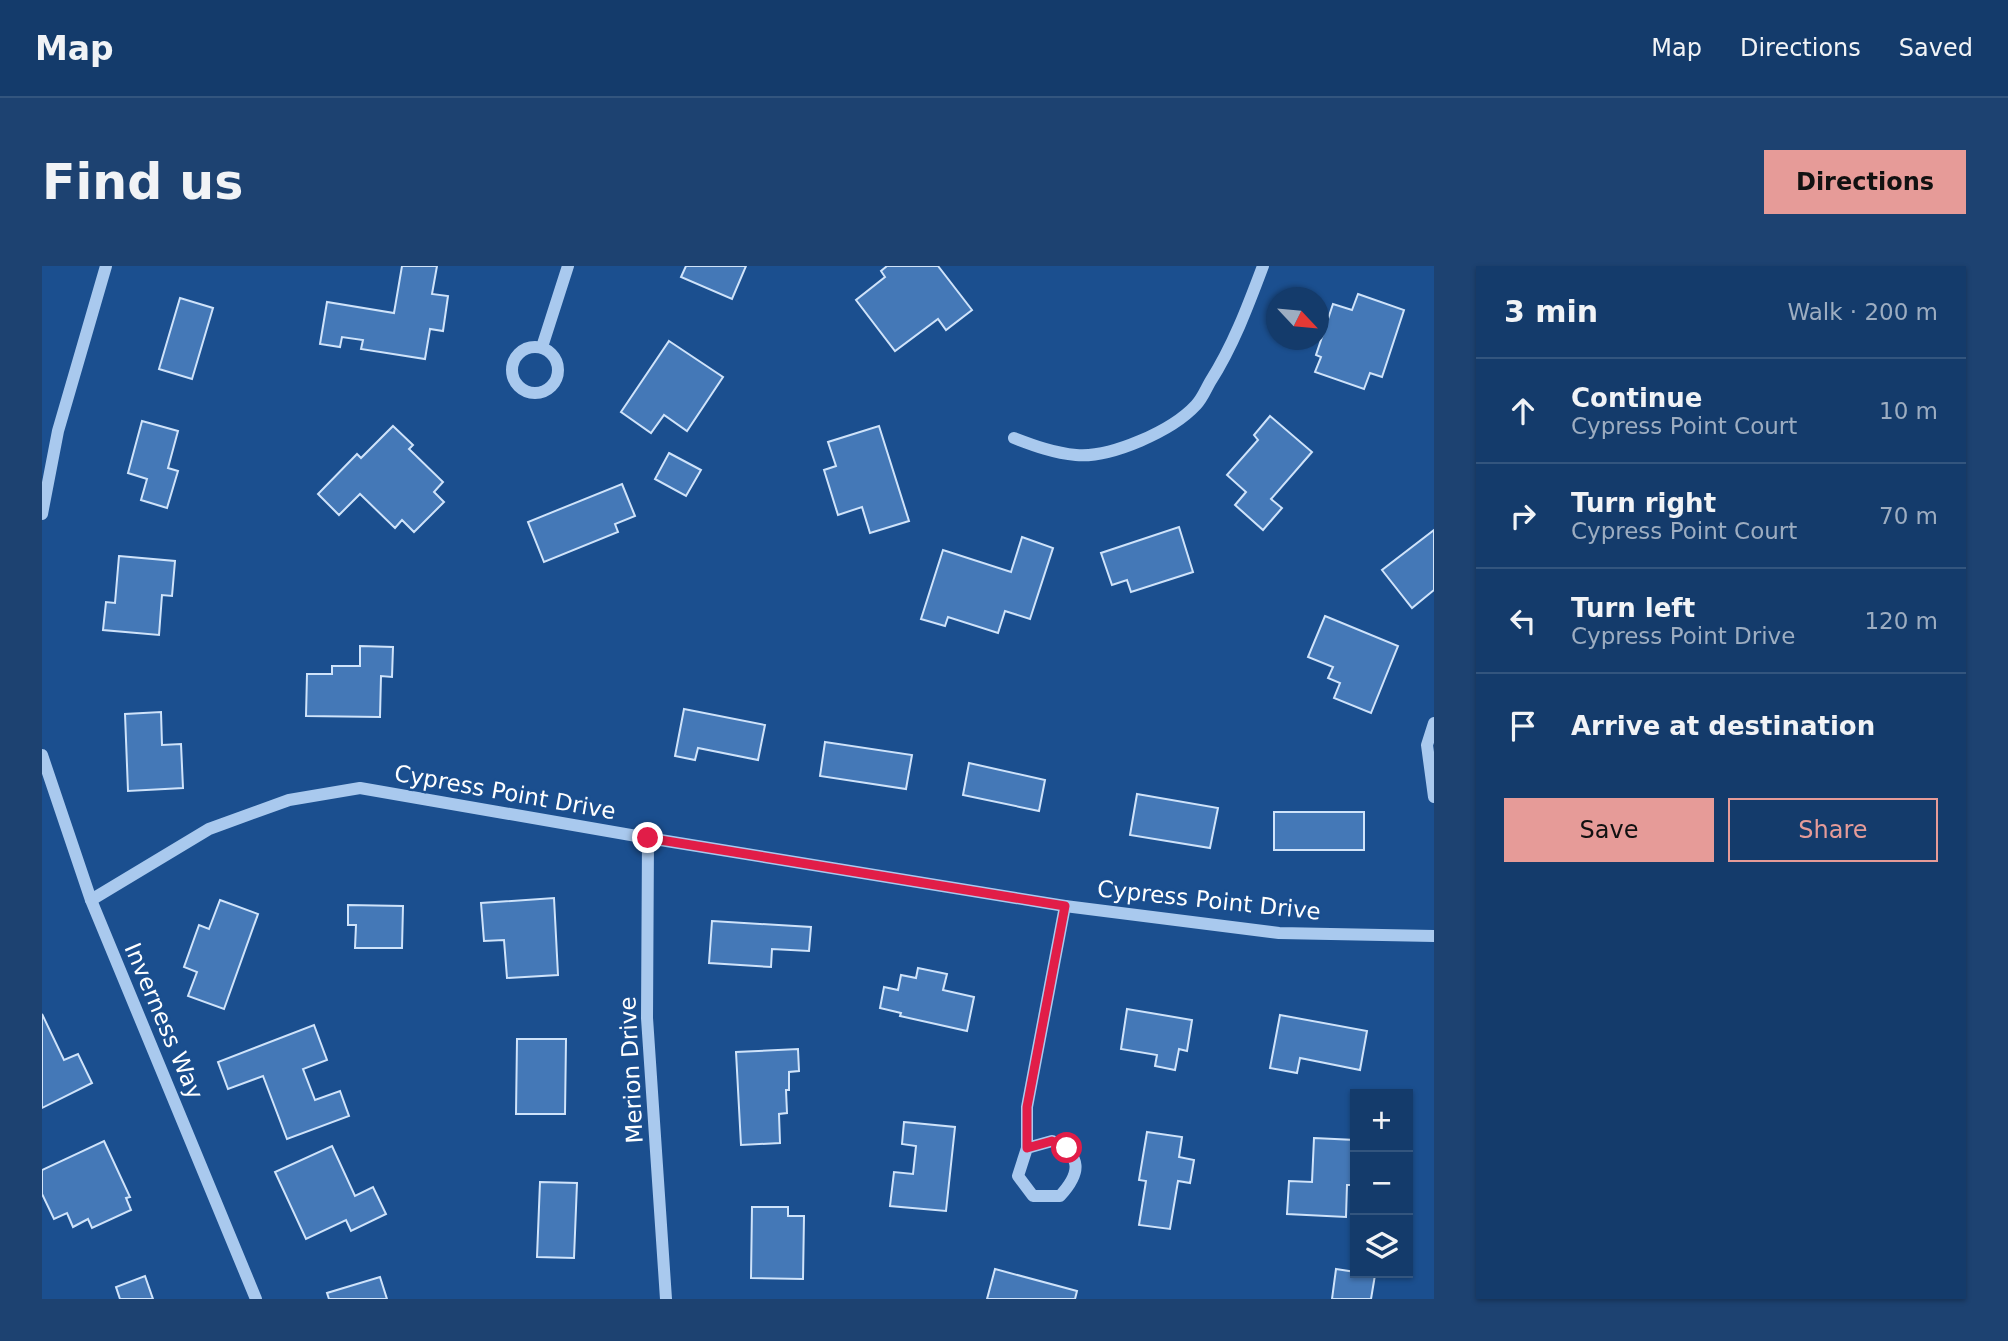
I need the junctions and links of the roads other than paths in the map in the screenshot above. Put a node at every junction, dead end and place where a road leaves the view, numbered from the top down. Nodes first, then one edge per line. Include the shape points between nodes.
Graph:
1 (106, 266) edge
2 (568, 266) edge
3 (1263, 266) edge
4 (542, 347) dead end
5 (1014, 438) dead end
6 (42, 514) edge
7 (1434, 723) edge
8 (42, 755) edge
9 (1434, 797) edge
10 (648, 838) junction
11 (91, 900) junction
12 (1065, 906) junction
13 (1434, 936) edge
14 (1027, 1148) junction
15 (256, 1299) edge
16 (666, 1299) edge

1 - 6 street via 58,431
2 - 4 street
3 - 5 street via 1220,367 1196,405 1159,432 1124,449 1079,455 1047,451
7 - 9 street via 1427,745
8 - 11 street, Inverness Way
10 - 11 street, Cypress Point Drive via 360,788 289,800 209,829
10 - 12 street, Cypress Point Drive
10 - 16 street, Merion Drive via 647,1018
11 - 15 street, Inverness Way
12 - 13 street, Cypress Point Drive via 1279,933
12 - 14 street via 1027,1107
14 - 14 street via 1052,1141 1067,1148 1075,1165 1074,1180 1060,1196 1033,1196 1018,1176

